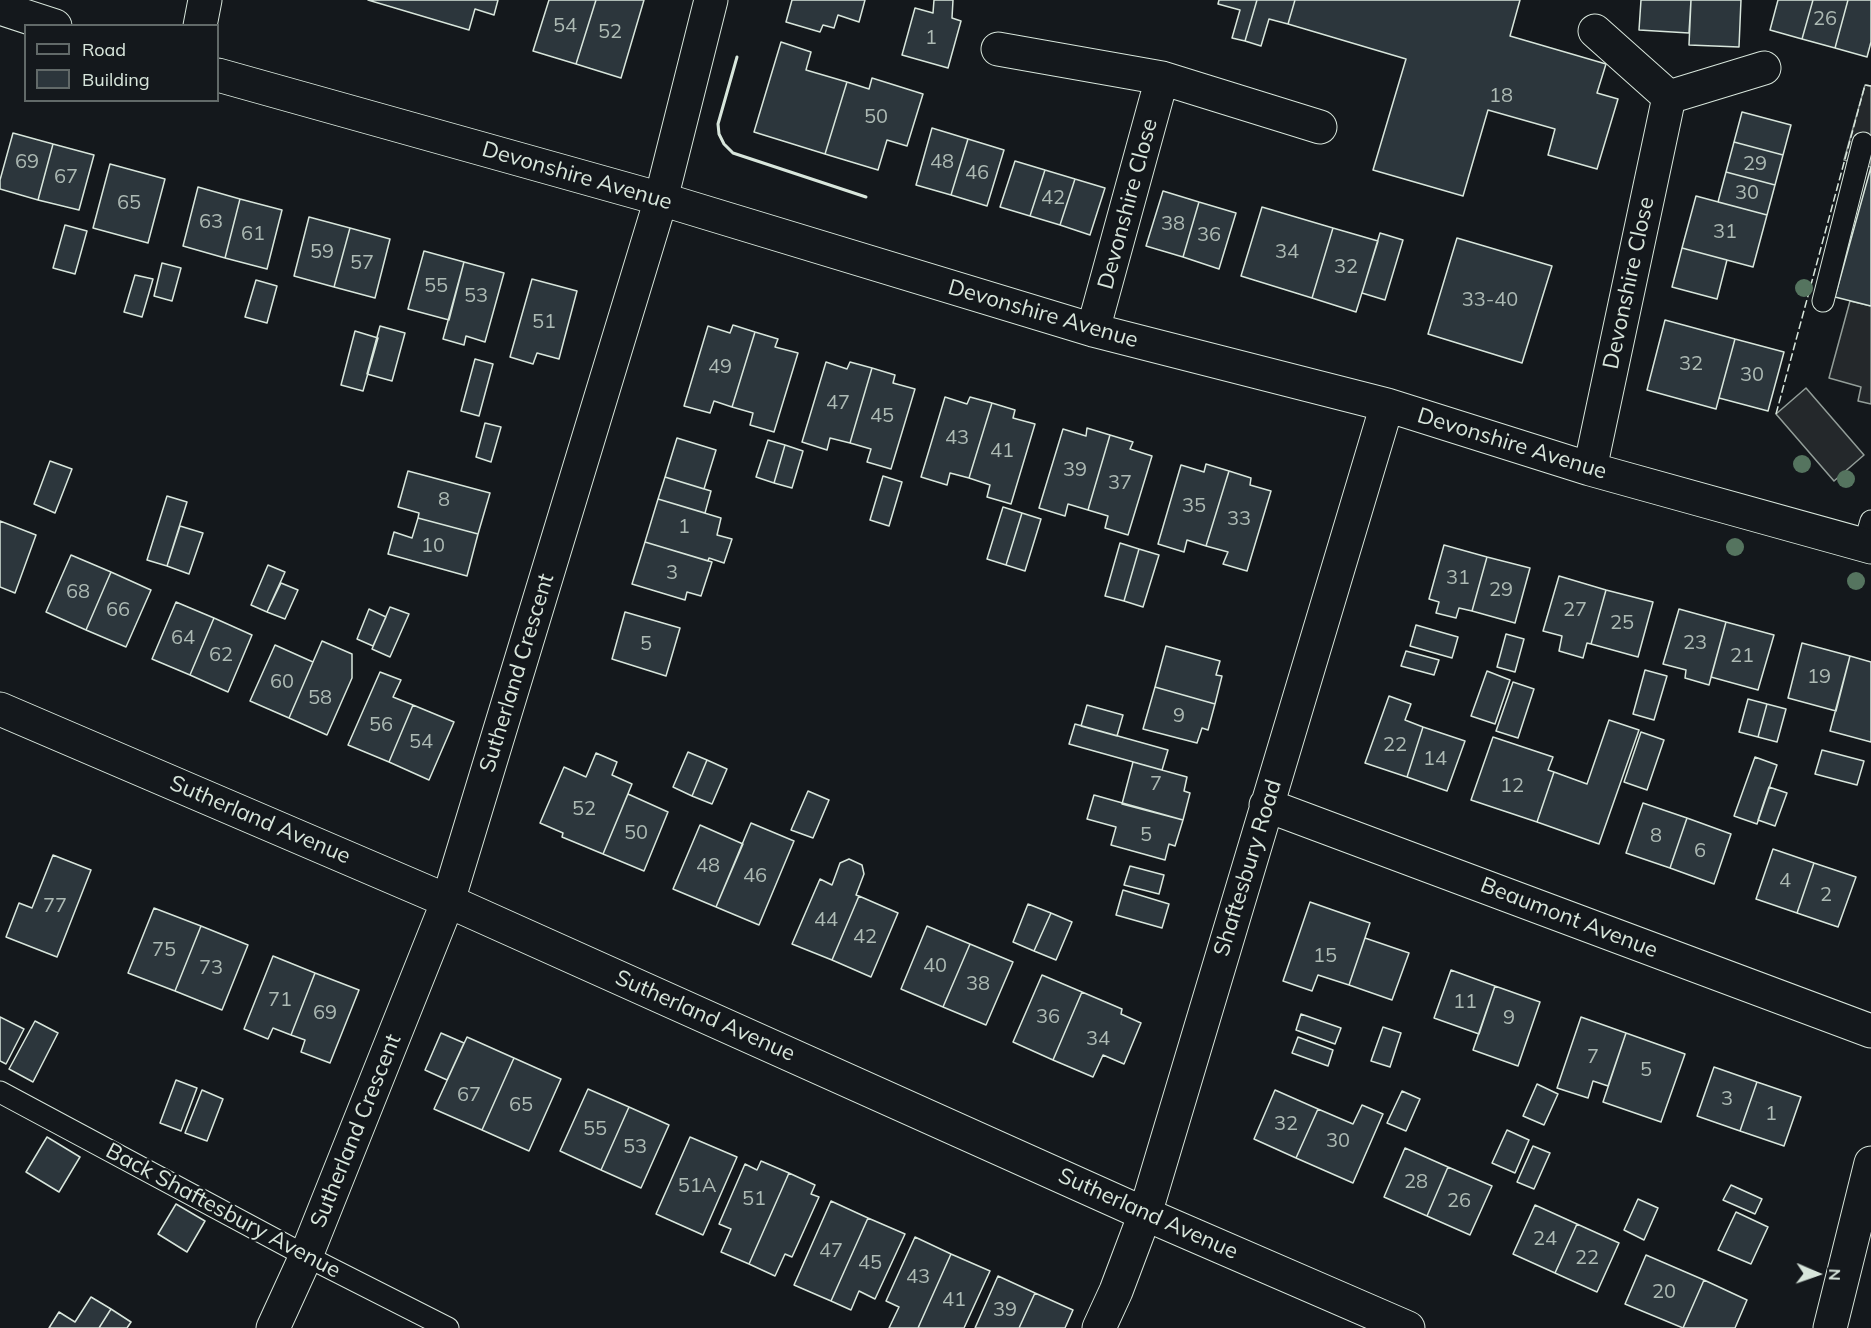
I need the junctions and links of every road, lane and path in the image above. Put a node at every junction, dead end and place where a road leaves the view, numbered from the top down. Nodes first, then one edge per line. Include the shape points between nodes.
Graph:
1 (205, 0) edge
2 (711, 0) edge
3 (0, 8) edge
4 (49, 24) edge
5 (201, 24) edge
6 (1594, 31) dead end
7 (998, 49) dead end
8 (1764, 68) dead end
9 (219, 75) edge
10 (1162, 78) junction
11 (1669, 97) junction
12 (1320, 127) dead end
13 (1863, 143) dead end
14 (661, 199) junction
15 (1824, 301) dead end
16 (1093, 330) junction
17 (1387, 405) junction
18 (1590, 469) junction
19 (1869, 538) edge
20 (0, 709) edge
21 (1266, 804) junction
22 (448, 901) junction
23 (1871, 1031) edge
24 (0, 1092) edge
25 (1871, 1163) edge
26 (1145, 1214) junction
27 (306, 1256) junction
28 (273, 1328) edge
29 (448, 1328) edge
30 (1100, 1328) edge
31 (1408, 1328) edge
32 (1830, 1328) edge

1 - 5 street
2 - 14 street, Sutherland Crescent
3 - 4 street
6 - 11 street
7 - 10 street
8 - 11 street
9 - 14 street, Devonshire Avenue
10 - 12 street
10 - 16 street, Devonshire Close
11 - 18 street, Devonshire Close
13 - 15 lane
14 - 16 street, Devonshire Avenue
14 - 22 street, Sutherland Crescent
16 - 17 street, Devonshire Avenue
17 - 18 street, Devonshire Avenue
17 - 21 street, Shaftesbury Road
18 - 19 street, Devonshire Avenue
20 - 22 street, Sutherland Avenue
21 - 23 street, Beaumont Avenue
21 - 26 street, Shaftesbury Road
22 - 26 street, Sutherland Avenue
22 - 27 street, Sutherland Crescent
24 - 27 lane, Back Shaftesbury Avenue
25 - 32 street
26 - 30 street, Shaftesbury Road
26 - 31 street, Sutherland Avenue
27 - 28 street, Sutherland Crescent
27 - 29 lane, Back Shaftesbury Avenue

